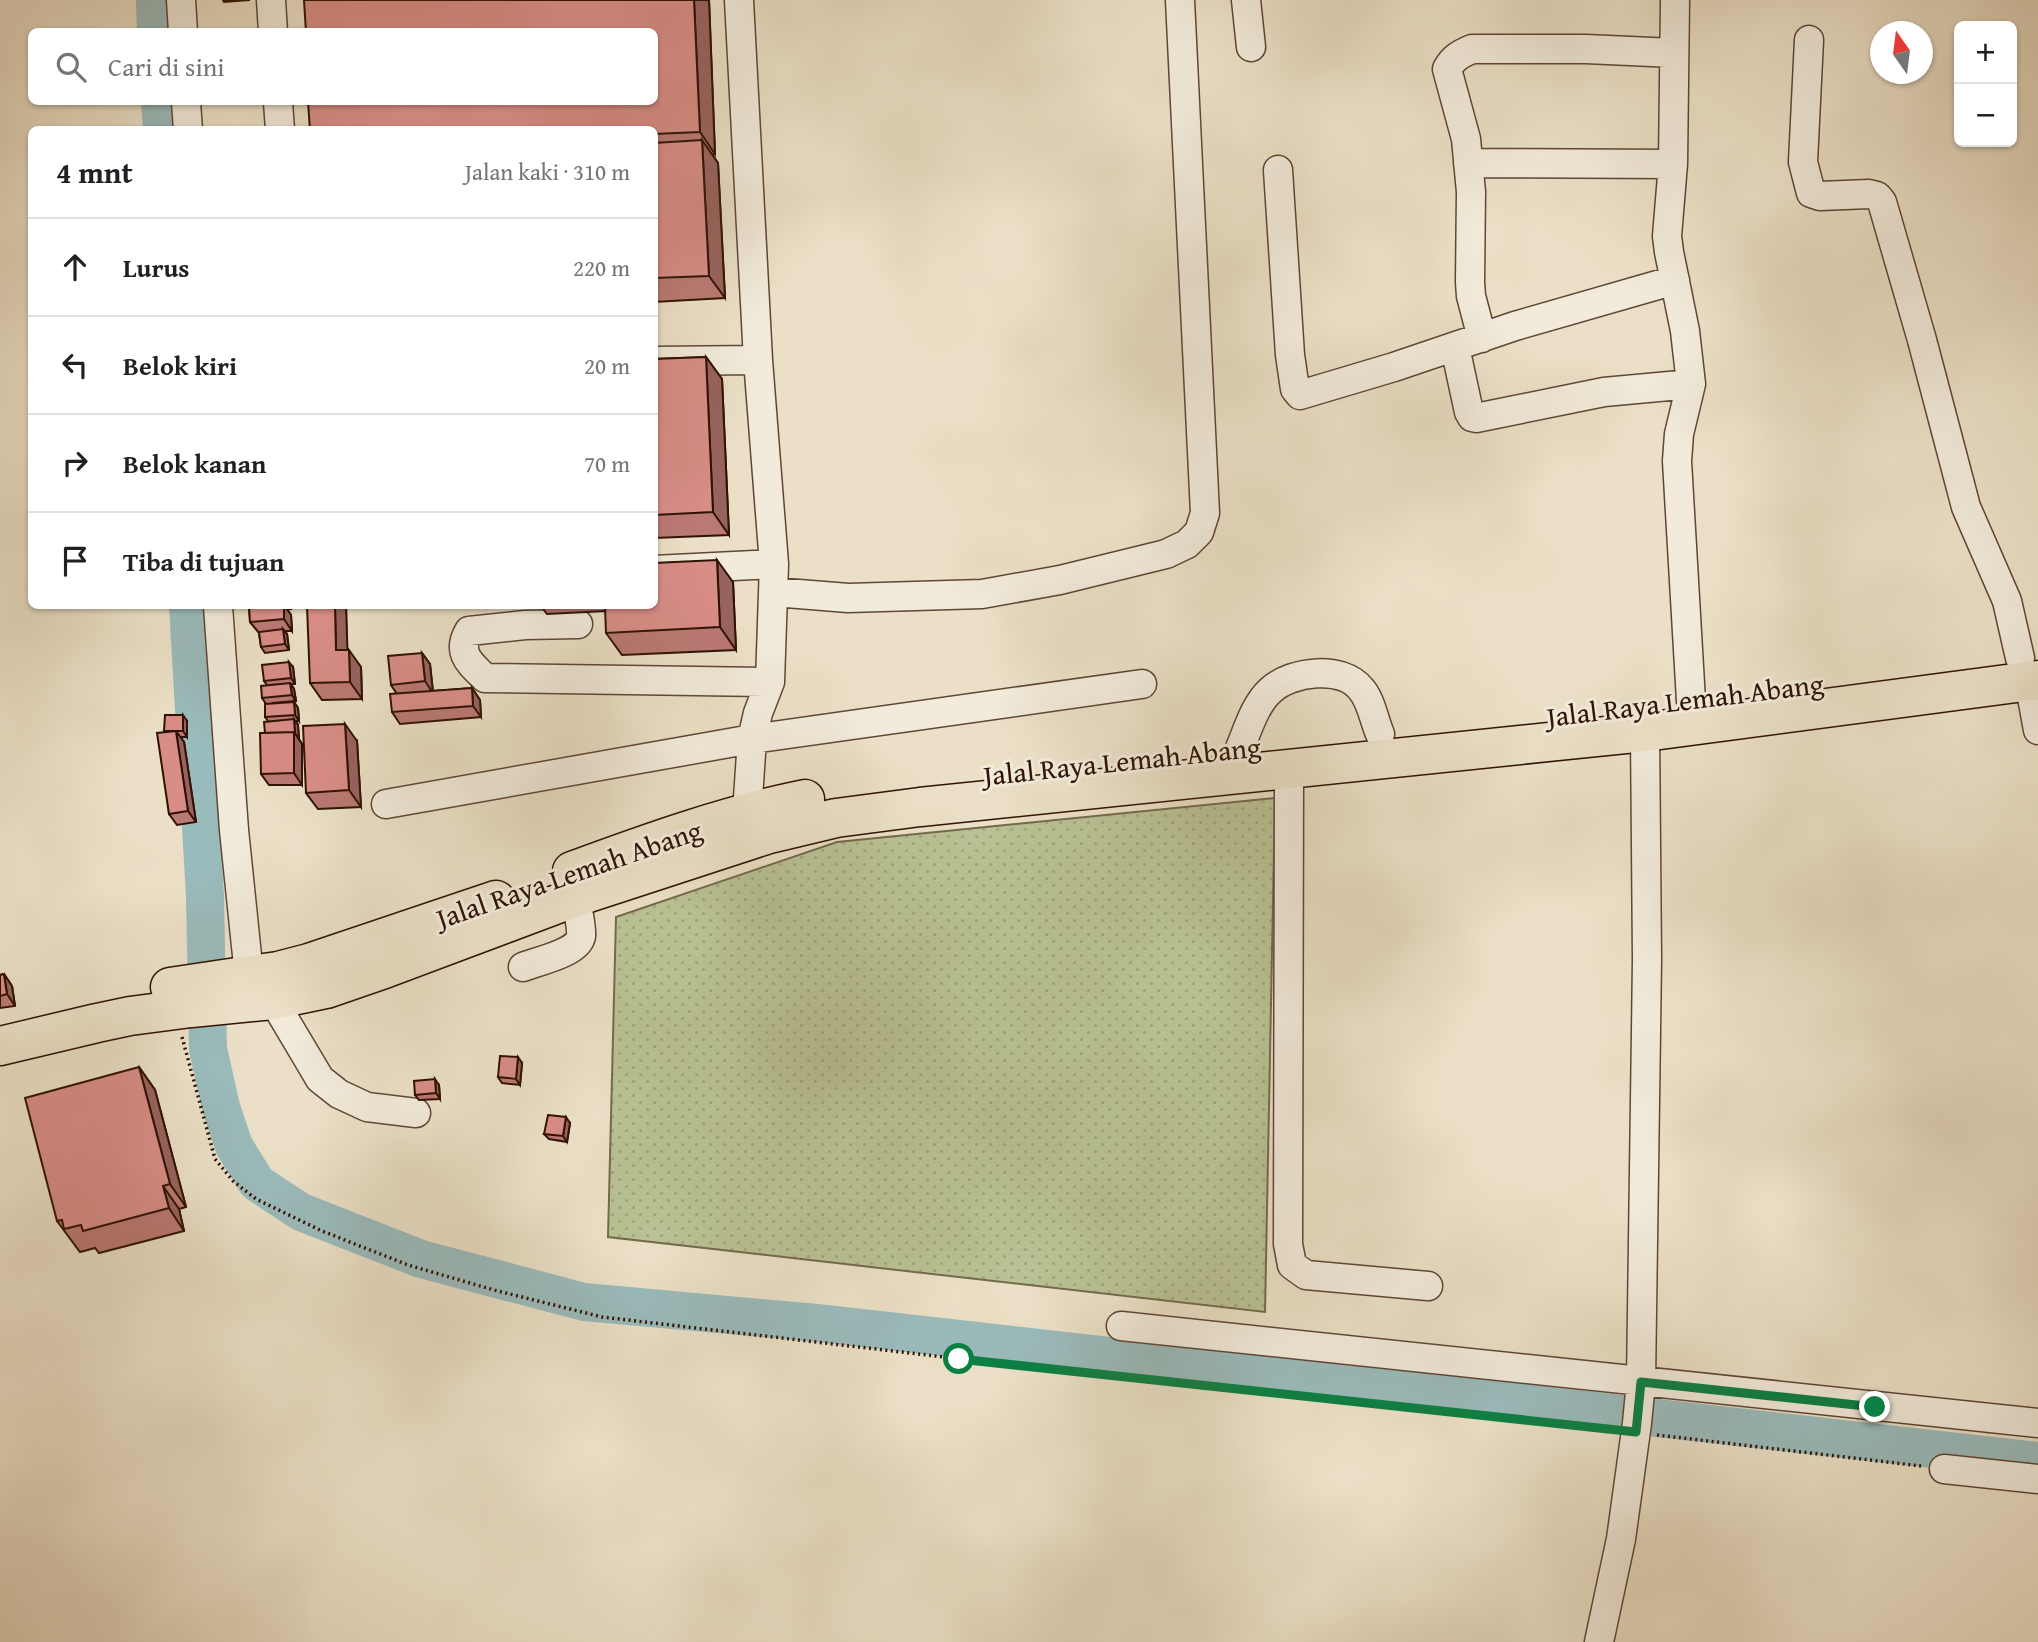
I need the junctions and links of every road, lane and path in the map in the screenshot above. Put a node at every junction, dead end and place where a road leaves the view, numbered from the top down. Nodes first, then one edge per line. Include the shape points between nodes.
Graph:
1 (181, 0) edge
2 (271, 0) edge
3 (739, 0) edge
4 (1180, 0) edge
5 (1246, 0) edge
6 (1675, 0) edge
7 (183, 28) edge
8 (273, 28) edge
9 (1809, 40) dead end
10 (1251, 47) dead end
11 (1674, 53) junction
12 (186, 105) edge
13 (278, 105) edge
14 (188, 126) edge
15 (279, 126) edge
16 (1468, 163) junction
17 (1673, 164) junction
18 (1278, 170) dead end
19 (1675, 280) junction
20 (1482, 338) junction
21 (1455, 347) junction
22 (758, 360) junction
23 (658, 361) edge
24 (1691, 384) junction
25 (774, 564) junction
26 (658, 569) edge
27 (774, 592) junction
28 (218, 609) edge
29 (579, 624) dead end
30 (2031, 669) edge
31 (770, 682) junction
32 (1142, 684) dead end
33 (1691, 701) junction
34 (2038, 730) edge
35 (1645, 732) junction
36 (1380, 734) junction
37 (752, 739) junction
38 (1240, 748) junction
39 (1289, 769) junction
40 (386, 804) dead end
41 (747, 813) junction
42 (576, 897) junction
43 (523, 967) dead end
44 (247, 989) junction
45 (186, 1011) junction
46 (0, 1023) edge
47 (0, 1046) edge
48 (416, 1114) dead end
49 (1428, 1286) dead end
50 (1121, 1326) dead end
51 (1638, 1410) junction
52 (2038, 1423) edge
53 (1944, 1469) joint
54 (2038, 1479) edge
55 (1599, 1642) edge

1 - 7 street
2 - 8 street
3 - 22 street
4 - 27 street via 1205,513 1199,532 1166,554 982,594 848,598
5 - 10 street
6 - 11 street
9 - 30 street via 1802,162 1808,185 1811,193 1820,196 1869,194 1882,202 1966,507
11 - 16 street via 1472,49 1461,53 1447,69
11 - 17 street
12 - 14 street
13 - 15 street
16 - 17 street
16 - 20 street via 1470,282
17 - 19 street via 1667,236
18 - 21 street via 1290,355 1297,393
19 - 20 street
19 - 24 street
20 - 21 street
21 - 24 street via 1469,412 1476,418 1604,392
22 - 23 street
22 - 25 street
24 - 33 street via 1678,461
25 - 26 street
25 - 27 street
27 - 31 street
28 - 44 street
29 - 31 street via 469,631 464,639 467,660 485,678
30 - 33 highway, Jalal Raya Lemah Abang
30 - 34 street
30 - 35 highway, Jalal Raya Lemah Abang
31 - 37 street
32 - 37 street
33 - 36 highway, Jalal Raya Lemah Abang
35 - 39 highway, Jalal Raya Lemah Abang
35 - 51 street via 1647,960
36 - 38 highway, Jalal Raya Lemah Abang
36 - 38 street via 1363,690 1352,680 1312,674 1271,690
37 - 40 street
37 - 41 street
38 - 41 highway, Jalal Raya Lemah Abang via 882,787
39 - 42 highway, Jalal Raya Lemah Abang via 835,818 769,834
39 - 49 street via 1288,1244 1292,1265 1306,1275
41 - 44 highway, Jalal Raya Lemah Abang via 278,971
42 - 43 street via 578,944
42 - 44 highway, Jalal Raya Lemah Abang via 326,989
44 - 45 highway
44 - 48 street via 320,1079 339,1094 367,1107
45 - 46 highway via 75,1005
45 - 47 highway via 97,1023
45 - 51 path via 215,1158 233,1181 257,1199 322,1231 408,1265 494,1290 602,1317 1115,1377
50 - 51 street
51 - 52 street
51 - 53 path
51 - 55 street via 1621,1539
53 - 54 street

